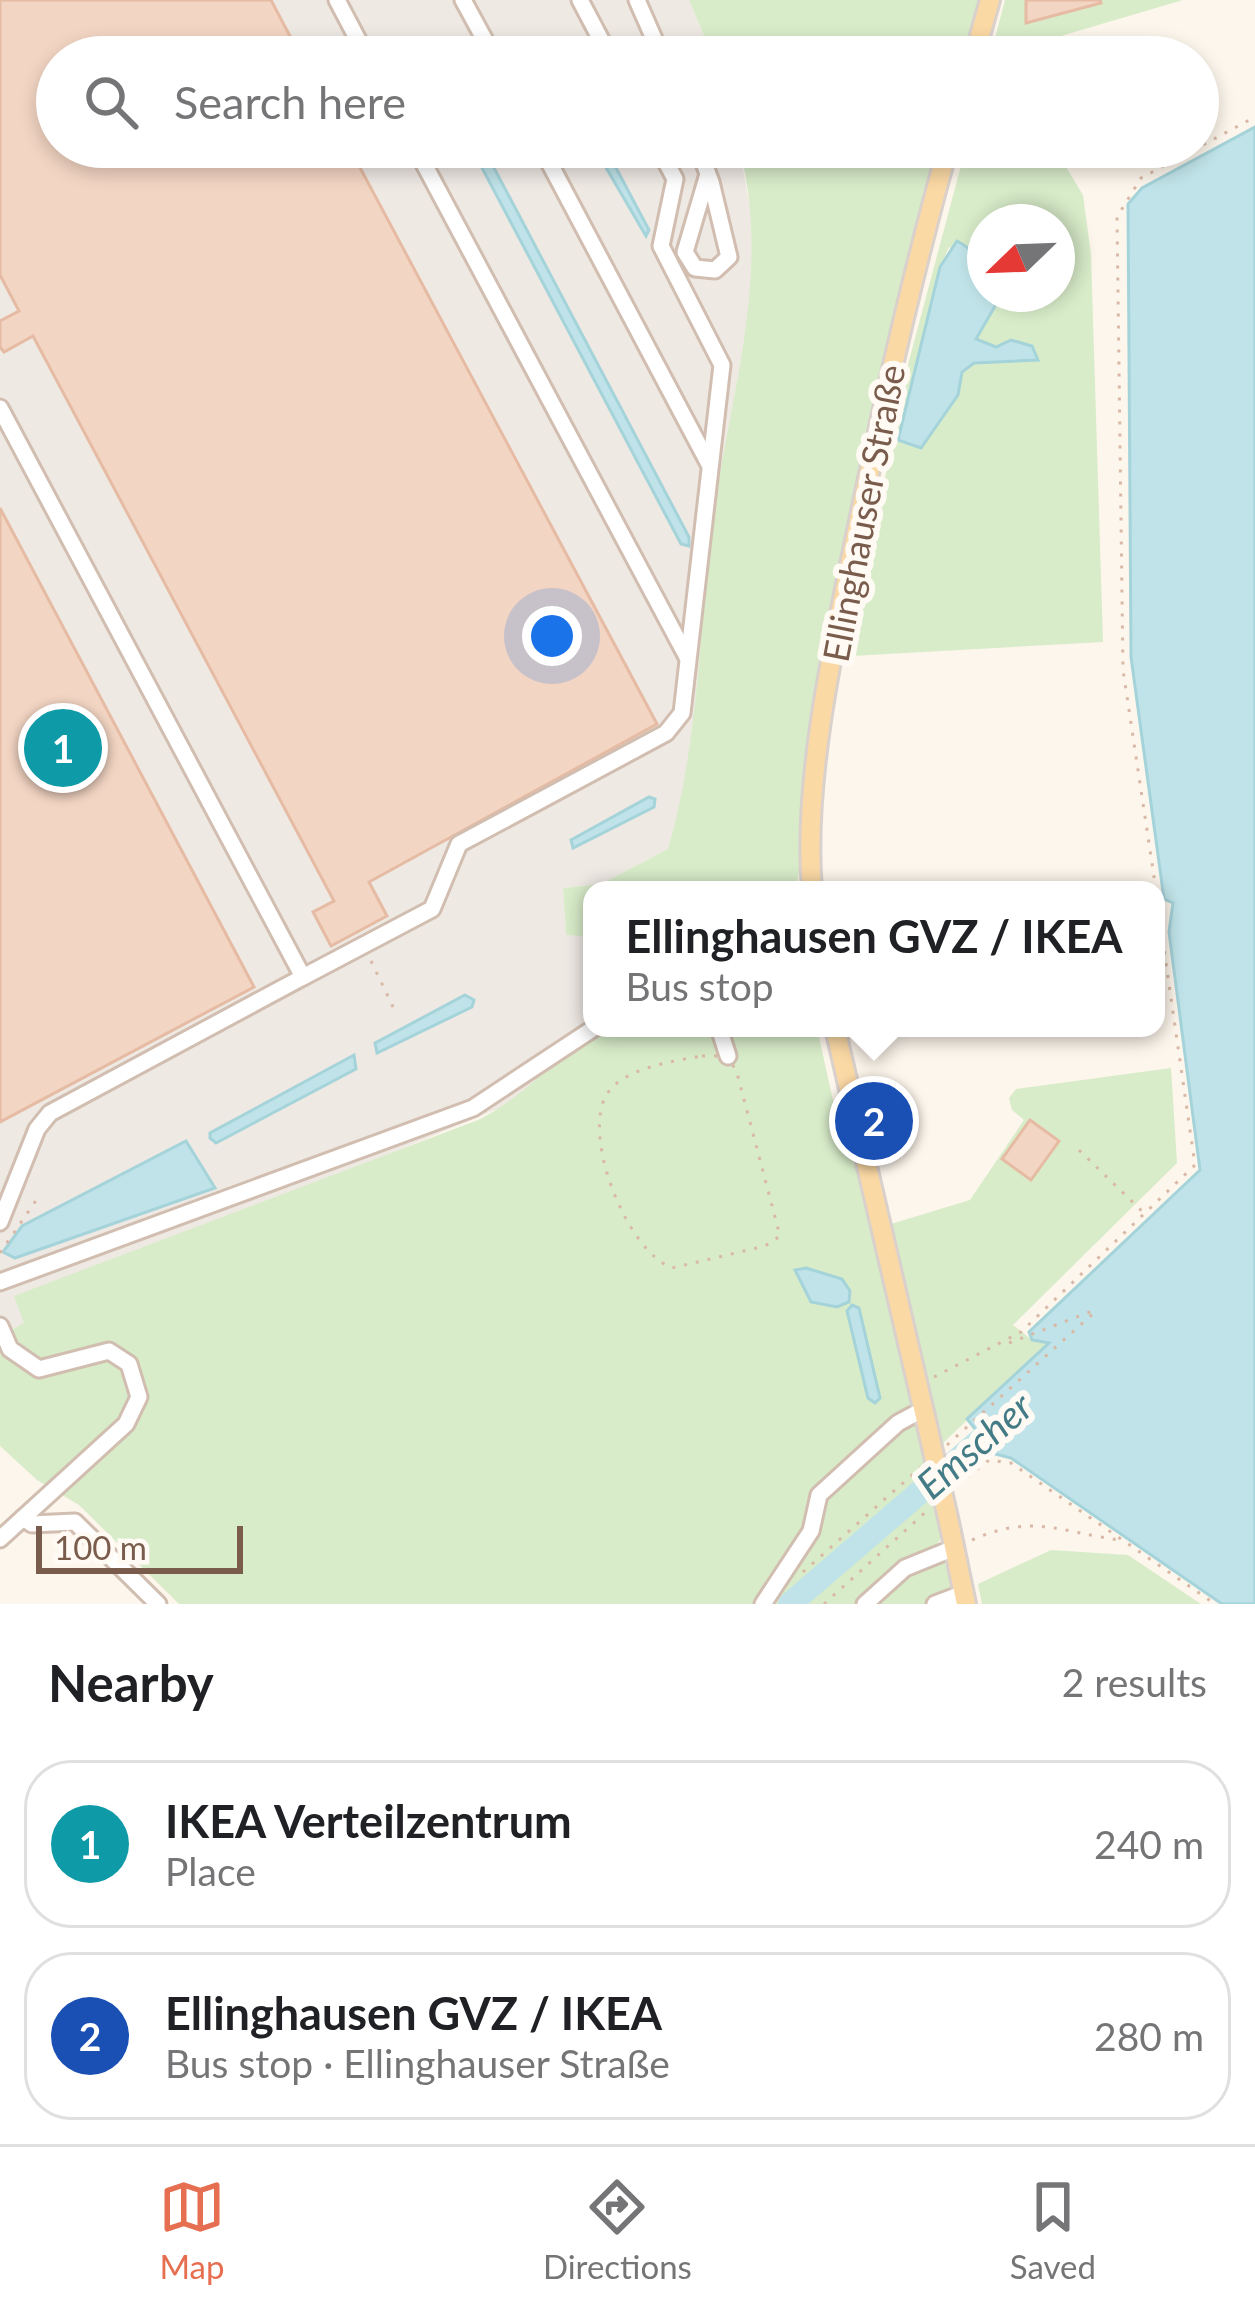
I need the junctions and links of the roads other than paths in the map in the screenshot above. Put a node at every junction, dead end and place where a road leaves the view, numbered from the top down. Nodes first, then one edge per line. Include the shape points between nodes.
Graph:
1 (339, 0) edge
2 (464, 0) edge
3 (580, 0) edge
4 (637, 0) edge
5 (990, 0) edge
6 (357, 36) edge
7 (483, 36) edge
8 (599, 36) edge
9 (653, 36) edge
10 (980, 36) edge
11 (427, 168) edge
12 (552, 168) edge
13 (669, 168) edge
14 (706, 168) edge
15 (943, 168) edge
16 (708, 174) junction
17 (0, 408) edge
18 (710, 466) junction
19 (688, 659) junction
20 (811, 881) edge
21 (303, 977) junction
22 (583, 1035) edge
23 (721, 1037) edge
24 (838, 1037) edge
25 (728, 1056) road end
26 (7, 1222) edge
27 (0, 1282) edge
28 (0, 1326) edge
29 (926, 1417) junction
30 (23, 1517) junction
31 (0, 1539) edge
32 (954, 1548) junction
33 (965, 1599) edge
34 (158, 1604) edge
35 (764, 1604) edge
36 (866, 1604) edge
37 (935, 1604) edge

1 - 6 street
2 - 7 street
3 - 8 street
4 - 9 street
5 - 10 main road
11 - 19 street
12 - 18 street
13 - 18 street via 675,179 661,246 722,365
14 - 16 street
15 - 20 main road, Ellinghauser Straße via 835,638
16 - 16 street via 729,257 715,270 695,268 685,252
17 - 21 street
18 - 19 street
19 - 21 street via 682,713 666,733 459,844 432,909
21 - 26 street via 50,1113 37,1129
22 - 27 street via 473,1108
23 - 25 street
24 - 29 main road
28 - 30 street via 10,1349 39,1369 109,1352 129,1364 138,1384 137,1410 126,1424
29 - 32 main road, bridge
29 - 35 street via 898,1423 819,1495 811,1532
30 - 31 street
30 - 34 street via 32,1525 75,1522
32 - 33 main road
32 - 36 street via 905,1568
33 - 37 street

